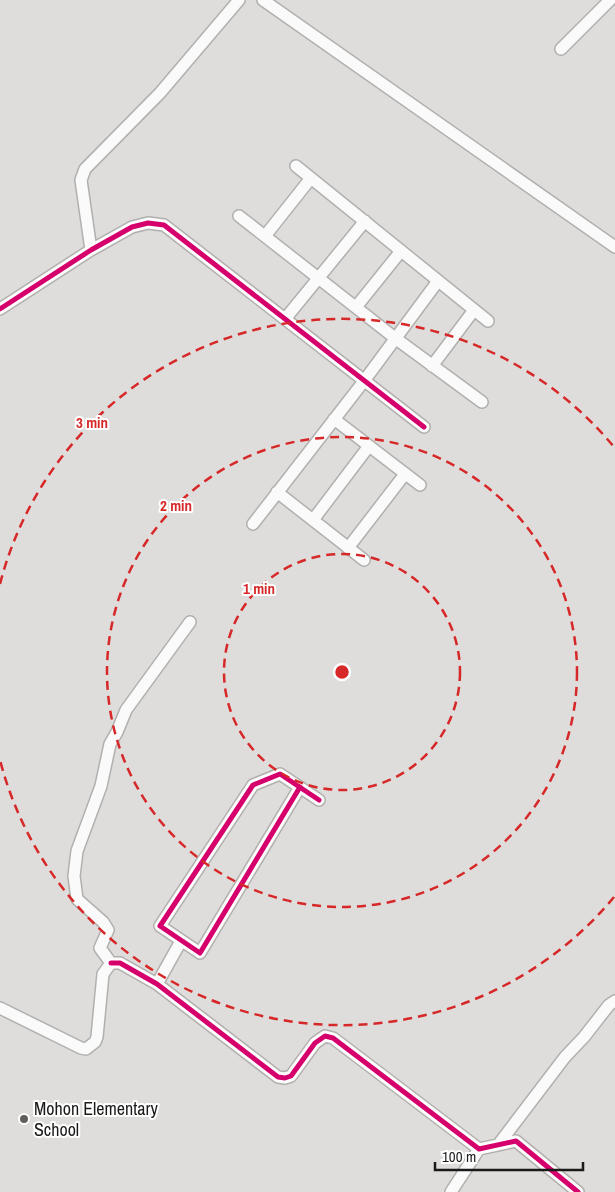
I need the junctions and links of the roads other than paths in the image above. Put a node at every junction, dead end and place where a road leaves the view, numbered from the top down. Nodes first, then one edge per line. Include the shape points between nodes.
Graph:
1 (239, 0) edge
2 (263, 0) edge
3 (610, 0) edge
4 (561, 49) dead end
5 (296, 166) dead end
6 (311, 178) junction
7 (239, 216) dead end
8 (364, 221) junction
9 (265, 236) junction
10 (615, 247) edge
11 (92, 250) junction
12 (401, 251) junction
13 (318, 278) junction
14 (438, 281) junction
15 (356, 307) junction
16 (0, 309) edge
17 (474, 310) junction
18 (285, 319) junction
19 (488, 320) dead end
20 (395, 338) junction
21 (432, 366) junction
22 (364, 380) junction
23 (482, 402) dead end
24 (334, 419) junction
25 (424, 428) dead end
26 (369, 446) junction
27 (405, 474) junction
28 (420, 485) dead end
29 (277, 492) junction
30 (313, 520) junction
31 (253, 524) dead end
32 (348, 548) junction
33 (364, 560) dead end
34 (190, 622) dead end
35 (300, 787) junction
36 (319, 800) dead end
37 (181, 941) junction
38 (111, 963) junction
39 (157, 984) junction
40 (615, 1000) edge
41 (0, 1008) edge
42 (498, 1145) junction
43 (479, 1149) junction
44 (451, 1192) edge
45 (578, 1192) edge

1 - 11 street via 160,92 85,169 81,180
2 - 10 street
3 - 4 street
5 - 6 street
6 - 8 street
6 - 9 street
7 - 9 street
8 - 12 street
8 - 13 street
9 - 13 street
11 - 16 street
11 - 18 street via 132,228 148,223 164,225
12 - 14 street
12 - 15 street
13 - 15 street
13 - 18 street
14 - 17 street
14 - 20 street
15 - 20 street
17 - 19 street
17 - 21 street
18 - 22 street
20 - 21 street
20 - 22 street
21 - 23 street
22 - 24 street
22 - 25 street
24 - 26 street
24 - 29 street
26 - 27 street
26 - 30 street
27 - 28 street
27 - 32 street
29 - 30 street
29 - 31 street
30 - 32 street
32 - 33 street
34 - 38 street via 126,710 110,744 101,786 77,851 74,876 77,898 108,930 100,948
35 - 36 street
35 - 37 street via 200,953
35 - 37 street via 280,774 253,785 160,926
37 - 39 street
38 - 39 street via 120,963
38 - 41 street via 103,974 97,1037 86,1049
39 - 43 street via 278,1077 291,1076 315,1043 325,1036 333,1038
40 - 42 street via 565,1057
42 - 43 street
42 - 45 street via 516,1142
43 - 44 street

